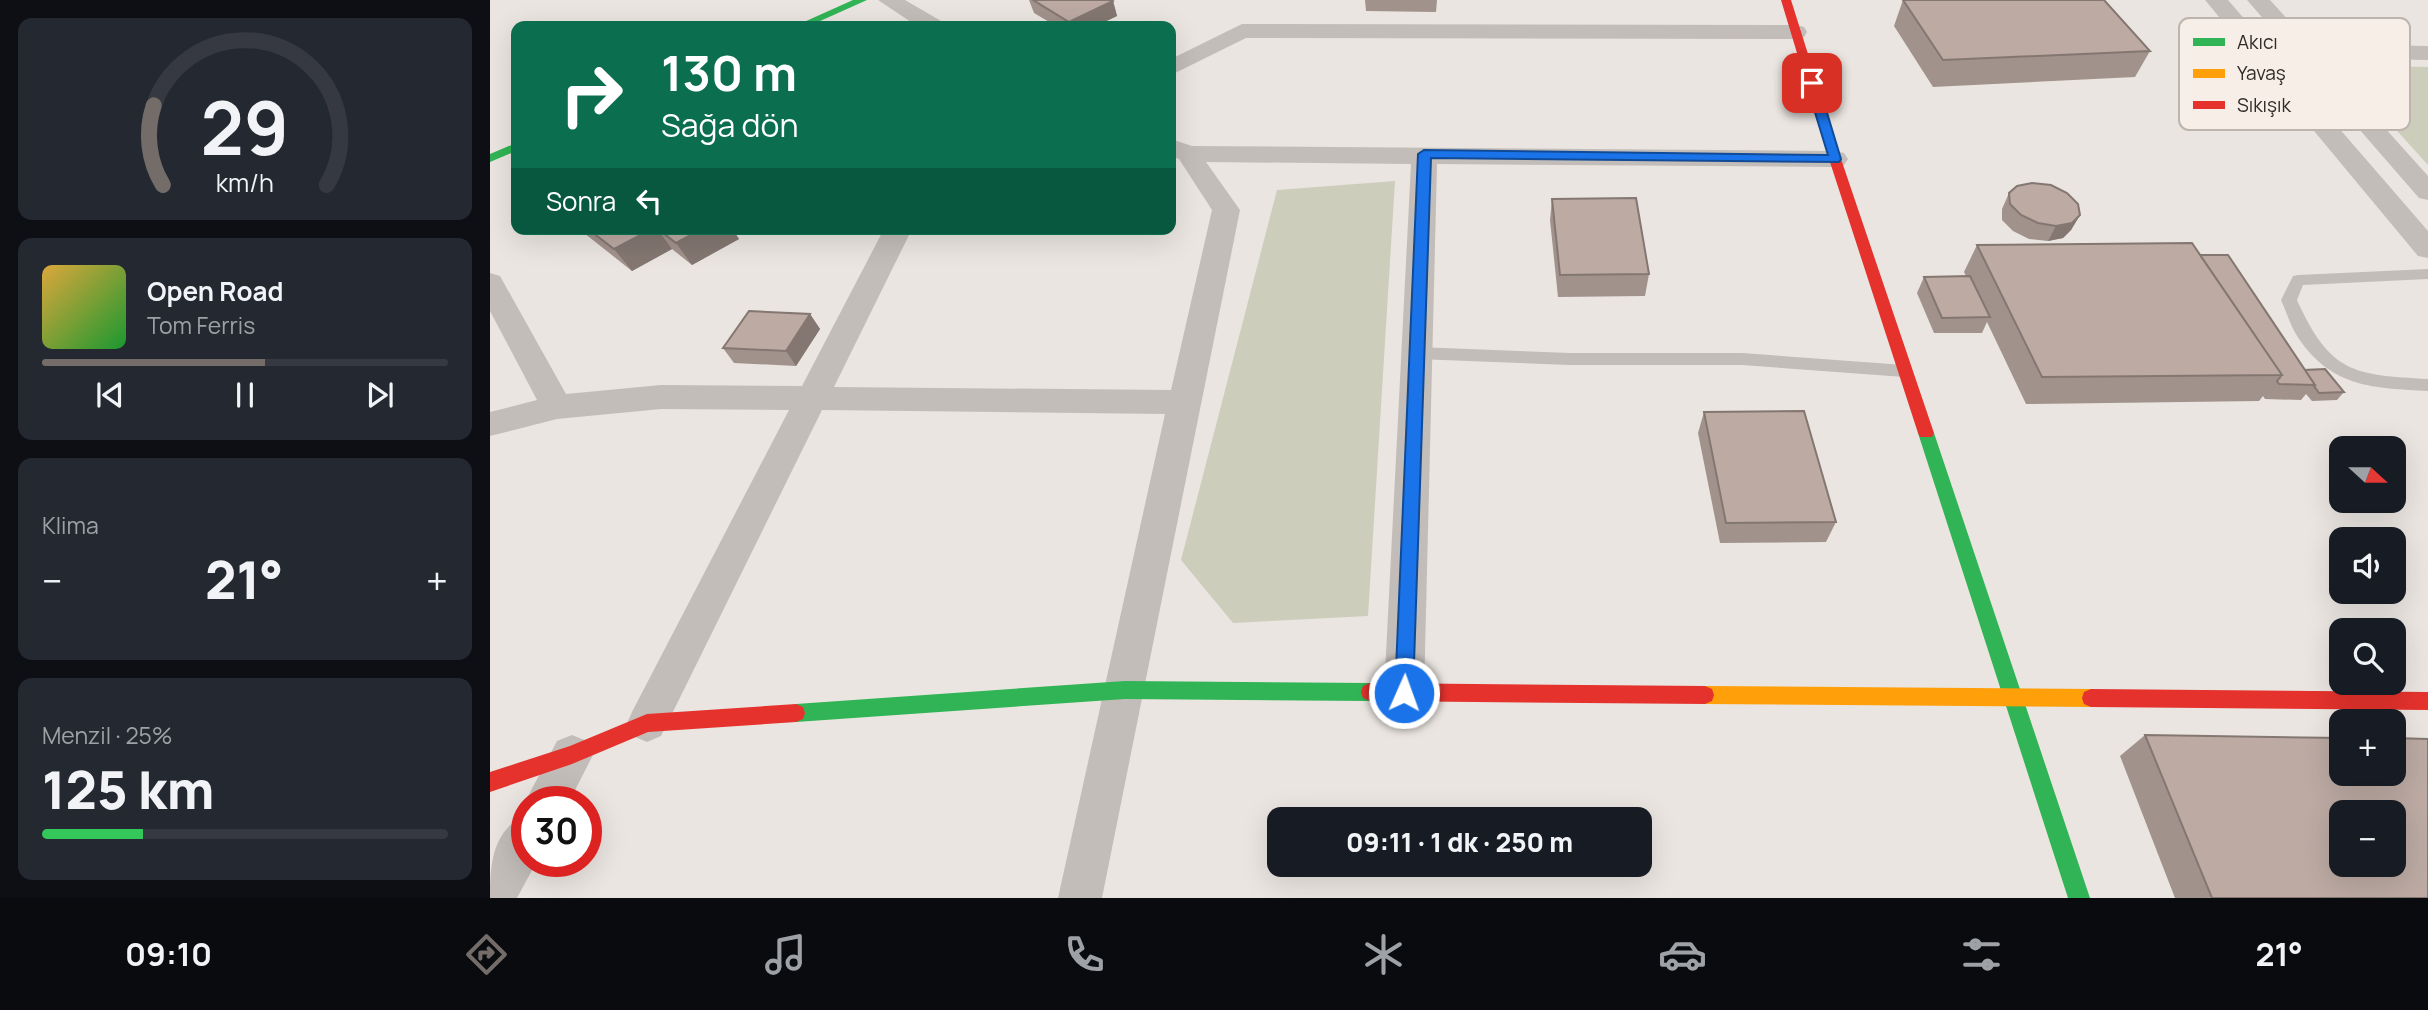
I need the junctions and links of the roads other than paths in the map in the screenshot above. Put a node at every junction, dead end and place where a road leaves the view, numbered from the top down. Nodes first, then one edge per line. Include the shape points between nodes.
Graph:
1 (862, 0) edge
2 (889, 0) edge
3 (1786, 0) edge
4 (2216, 0) edge
5 (2258, 0) edge
6 (2231, 18) edge
7 (2273, 18) edge
8 (812, 21) edge
9 (925, 21) edge
10 (1796, 32) junction
11 (2410, 52) edge
12 (2428, 52) edge
13 (1176, 65) edge
14 (2327, 130) edge
15 (2372, 130) edge
16 (511, 149) edge
17 (1180, 151) edge
18 (1424, 154) junction
19 (490, 158) edge
20 (1835, 159) junction
21 (2428, 192) edge
22 (895, 235) edge
23 (2428, 249) edge
24 (2428, 274) edge
25 (490, 283) edge
26 (1417, 353) junction
27 (1904, 371) junction
28 (2428, 385) edge
29 (813, 397) junction
30 (1182, 402) junction
31 (557, 408) junction
32 (490, 424) edge
33 (1125, 691) junction
34 (1404, 693) junction
35 (2012, 699) junction
36 (2428, 701) edge
37 (647, 723) junction
38 (572, 755) junction
39 (490, 782) edge
40 (555, 786) edge
41 (511, 865) edge
42 (493, 898) edge
43 (1080, 898) edge
44 (2079, 898) edge

1 - 8 street
2 - 9 street
3 - 10 street
4 - 6 street
5 - 7 street
10 - 13 street via 1242,32
10 - 20 street
11 - 12 street
14 - 23 street
15 - 21 street
16 - 19 street
17 - 18 street
17 - 30 street via 1226,210
18 - 20 street
18 - 26 street
20 - 27 street
22 - 29 street
24 - 28 lane via 2298,280 2289,300 2305,336 2339,370 2375,382
25 - 31 street
26 - 27 lane via 1742,359
26 - 34 street
27 - 35 street
29 - 30 street
29 - 31 street via 661,397
29 - 37 street
30 - 33 street
31 - 32 street
33 - 34 street
33 - 37 street
33 - 43 street
34 - 35 street
35 - 36 street
35 - 44 street
37 - 38 street
38 - 39 street
38 - 40 street
41 - 42 street

